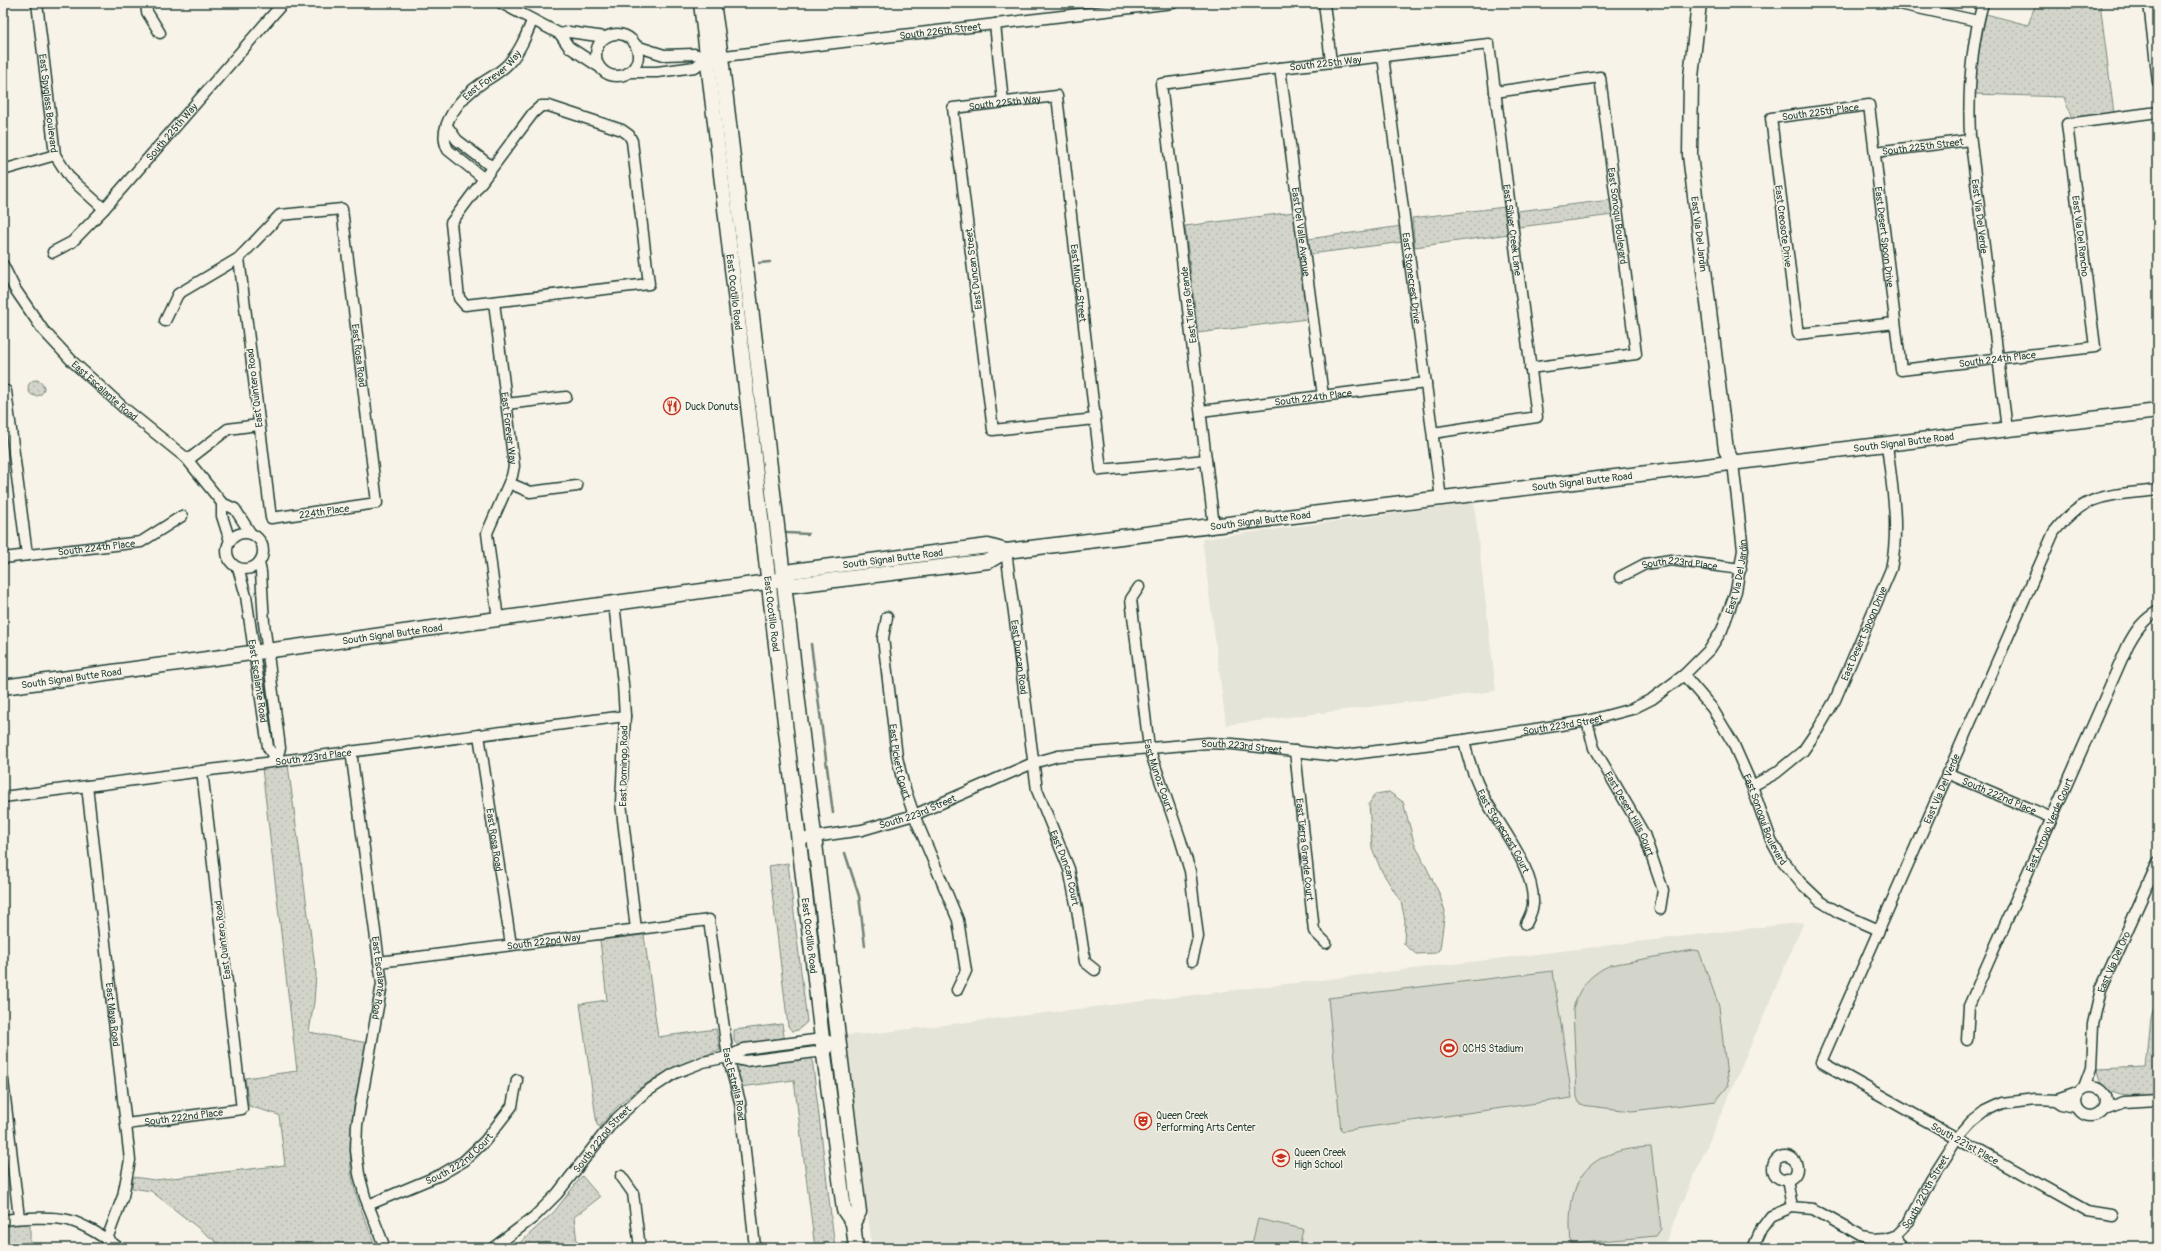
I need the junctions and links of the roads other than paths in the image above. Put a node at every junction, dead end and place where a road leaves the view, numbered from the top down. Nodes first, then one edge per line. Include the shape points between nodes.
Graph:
1 (37, 3) edge
2 (146, 3) edge
3 (283, 3) edge
4 (501, 3) edge
5 (701, 3) edge
6 (713, 3) edge
7 (1172, 3) edge
8 (1324, 3) edge
9 (1699, 3) edge
10 (1708, 3) edge
11 (1895, 3) edge
12 (1983, 3) edge
13 (2149, 3) edge
14 (1978, 20) junction
15 (532, 21) junction
16 (995, 24) junction
17 (2155, 32) edge
18 (160, 33) dead end
19 (560, 34) junction
20 (605, 37) junction
21 (1489, 44) joint
22 (636, 46) junction
23 (1383, 56) junction
24 (714, 58) junction
25 (1331, 62) junction
26 (598, 66) junction
27 (1280, 68) junction
28 (630, 72) junction
29 (2158, 82) edge
30 (1161, 84) joint
31 (1495, 92) junction
32 (1057, 96) joint
33 (1003, 102) junction
34 (1869, 105) joint
35 (953, 108) joint
36 (2158, 112) edge
37 (1771, 118) joint
38 (447, 126) junction
39 (1970, 140) junction
40 (1874, 152) junction
41 (55, 155) junction
42 (492, 167) junction
43 (3, 170) edge
44 (483, 178) junction
45 (104, 209) junction
46 (53, 252) dead end
47 (239, 258) junction
48 (3, 265) edge
49 (7, 281) edge
50 (494, 302) junction
51 (165, 321) dead end
52 (1895, 323) junction
53 (2095, 346) joint
54 (1998, 359) junction
55 (1530, 368) junction
56 (1901, 370) joint
57 (1426, 383) junction
58 (4, 391) edge
59 (566, 396) dead end
60 (1323, 396) junction
61 (506, 404) junction
62 (1201, 411) junction
63 (2158, 411) edge
64 (1095, 419) junction
65 (258, 425) junction
66 (2007, 429) junction
67 (1433, 432) junction
68 (1887, 445) junction
69 (188, 460) junction
70 (1206, 460) junction
71 (1733, 463) junction
72 (509, 483) junction
73 (577, 486) dead end
74 (2158, 490) edge
75 (1441, 499) junction
76 (222, 503) junction
77 (377, 503) joint
78 (182, 516) dead end
79 (270, 518) joint
80 (1214, 526) junction
81 (251, 534) junction
82 (230, 541) junction
83 (1006, 551) junction
84 (27, 556) junction
85 (3, 558) edge
86 (259, 563) junction
87 (238, 568) junction
88 (1741, 569) junction
89 (1620, 577) dead end
90 (782, 580) junction
91 (768, 582) junction
92 (1139, 587) dead end
93 (614, 603) junction
94 (2158, 611) edge
95 (886, 617) dead end
96 (498, 620) junction
97 (261, 653) junction
98 (1684, 675) junction
99 (3, 687) edge
100 (624, 716) junction
101 (1587, 721) junction
102 (479, 735) junction
103 (1464, 740) junction
104 (1149, 748) junction
105 (1295, 750) junction
106 (351, 751) junction
107 (276, 761) junction
108 (1033, 763) junction
109 (202, 771) junction
110 (1947, 773) junction
111 (87, 786) junction
112 (1752, 786) junction
113 (3, 797) edge
114 (914, 815) junction
115 (2052, 818) junction
116 (806, 838) junction
117 (2158, 862) edge
118 (1660, 909) dead end
119 (708, 920) joint
120 (1526, 924) dead end
121 (636, 929) junction
122 (1878, 930) junction
123 (1326, 944) dead end
124 (511, 945) junction
125 (1192, 961) dead end
126 (379, 962) junction
127 (1095, 970) dead end
128 (957, 990) dead end
129 (1967, 1040) dead end
130 (838, 1044) junction
131 (823, 1045) junction
132 (728, 1057) junction
133 (1821, 1062) joint
134 (2091, 1068) junction
135 (3, 1080) edge
136 (517, 1080) dead end
137 (2080, 1090) junction
138 (2101, 1091) junction
139 (2057, 1100) junction
140 (2158, 1100) edge
141 (2123, 1102) junction
142 (2076, 1107) junction
143 (242, 1109) joint
144 (2104, 1109) junction
145 (126, 1124) junction
146 (1957, 1138) junction
147 (622, 1176) dead end
148 (1787, 1179) dead end
149 (368, 1205) junction
150 (1792, 1207) junction
151 (2112, 1215) dead end
152 (19, 1218) junction
153 (3, 1220) edge
154 (853, 1223) junction
155 (1895, 1235) junction
156 (107, 1239) junction
157 (500, 1246) edge
158 (119, 1248) edge
159 (385, 1248) edge
160 (640, 1248) edge
161 (755, 1248) edge
162 (856, 1248) edge
163 (1753, 1248) edge
164 (1903, 1248) edge

1 - 41 street, East Spyglass Boulevard
2 - 18 street via 147,12
3 - 45 street, South 225th Way
4 - 15 street
5 - 24 street, East Ocotillo Road
6 - 24 street, East Ocotillo Road
7 - 16 street, South 226th Street
8 - 25 street
9 - 71 street, East Via Del Jardin via 1691,77 1690,155 1726,450
10 - 71 street, East Via Del Jardin via 1700,72 1699,149 1735,449
11 - 14 street
12 - 14 street, East Via Del Verde
13 - 17 street
14 - 39 street, East Via Del Verde via 1968,103
15 - 19 street
15 - 38 street, East Forever Way via 520,49 512,59 503,69 470,93 451,115
16 - 24 street, South 226th Street
16 - 33 street
17 - 29 street
19 - 20 street via 569,32
19 - 26 street via 569,47
20 - 22 street via 610,34 622,34 628,36
20 - 26 street via 597,47
21 - 23 street, South 225th Way
21 - 31 street, East Silver Creek Lane
22 - 24 street via 664,55 694,54
22 - 28 street via 638,60
23 - 25 street, South 225th Way
23 - 57 street, East Stonecrest Drive
24 - 28 street via 695,68
24 - 90 street, East Ocotillo Road
24 - 91 street, East Ocotillo Road
25 - 27 street, South 225th Way
26 - 28 street via 613,76
27 - 30 street, South 225th Way
27 - 60 street, East Del Valle Avenue
30 - 62 street, East Tierra Grande
31 - 55 street, East Silver Creek Lane
31 - 55 street, East Sonoqui Boulevard via 1600,77 1636,354
32 - 33 street, South 225th Way
32 - 64 street, East Munoz Street
33 - 35 street, South 225th Way
34 - 37 street, South 225th Place
34 - 40 street, East Desert Spoon Drive
35 - 64 street, East Duncan Street via 993,430
36 - 53 street, East Via Del Rancho via 2067,124
37 - 52 street, East Creosote Drive via 1798,334
38 - 42 street via 457,140
38 - 44 street, East Forever Way via 444,138 448,150
39 - 40 street, South 225th Street
39 - 54 street, East Via Del Verde
40 - 52 street, East Desert Spoon Drive
41 - 43 street
41 - 45 street, East Spyglass Boulevard via 70,178
42 - 44 street
42 - 50 street via 541,106 549,106 626,132 632,141 649,284
44 - 50 street via 450,225 459,298 462,303 468,305
45 - 46 street, South 225th Way via 72,242
47 - 51 street via 178,294
47 - 65 street, East Quintero Road
47 - 77 street, East Rosa Road via 280,216 342,209
48 - 49 street, East Escalante Road
49 - 69 street, East Escalante Road via 43,330 73,362
50 - 61 street, East Forever Way
52 - 56 street, East Desert Spoon Drive
53 - 54 street, South 224th Place
54 - 56 street, South 224th Place
54 - 66 street, East Via Del Verde
55 - 67 street, East Silver Creek Lane via 1537,417
57 - 60 street, South 224th Place
57 - 67 street, East Stonecrest Drive
58 - 84 street
59 - 61 street
60 - 62 street, South 224th Place
61 - 72 street, East Forever Way via 514,466
62 - 70 street, East Tierra Grande
63 - 66 street, South Signal Butte Road
64 - 70 street, East Munoz Street via 1101,470
65 - 69 street via 228,429
65 - 79 street, East Quintero Road
66 - 68 street, South Signal Butte Road
67 - 75 street, East Stonecrest Drive
68 - 71 street, South Signal Butte Road
68 - 112 street, East Desert Spoon Drive via 1896,521 1896,546 1891,569 1835,700 1818,729 1803,750 1792,760 1776,773
69 - 76 street, East Escalante Road
70 - 80 street, East Tierra Grande
71 - 75 street, South Signal Butte Road
71 - 88 street, East Via Del Jardin via 1742,532
72 - 73 street via 530,492
72 - 96 street, East Forever Way via 487,533
74 - 110 street, East Via Del Verde via 2095,498 2065,517 2054,532 2043,555
75 - 80 street, South Signal Butte Road
76 - 81 street, East Escalante Road via 235,509
76 - 82 street, East Escalante Road via 222,516
77 - 79 street, 224th Place
78 - 84 street, South 224th Place via 142,542
80 - 83 street, South Signal Butte Road
81 - 82 street via 242,534
81 - 86 street, East Escalante Road via 263,547
82 - 87 street, East Escalante Road via 228,556
83 - 90 street, South Signal Butte Road via 989,561 794,585
83 - 108 street, East Duncan Road
84 - 85 street, South 224th Place
86 - 87 street via 247,570
86 - 97 street, East Escalante Road via 264,623
87 - 97 street, East Escalante Road
88 - 89 street, South 223rd Place via 1671,560 1645,564
88 - 98 street, East Via Del Jardin via 1732,605 1722,630 1710,649
90 - 91 street, South Signal Butte Road
90 - 116 street, East Ocotillo Road
91 - 93 street, South Signal Butte Road
91 - 116 street, East Ocotillo Road
92 - 104 street, East Munoz Court via 1131,599
93 - 96 street, South Signal Butte Road
93 - 100 street, East Domingo Road
94 - 115 street, East Arroyo Verde Court via 2136,630 2128,645
95 - 114 street, East Pickett Court via 883,638 897,757
96 - 97 street, South Signal Butte Road
97 - 99 street, South Signal Butte Road
97 - 107 street, East Escalante Road via 280,748
98 - 101 street, South 223rd Street via 1652,699 1615,714
98 - 112 street, East Sonoqui Boulevard via 1722,722
100 - 102 street, South 223rd Place
100 - 121 street, East Domingo Road via 621,803
101 - 103 street, South 223rd Street
101 - 118 street, East Desert Hills Court via 1594,748 1644,834 1664,890
102 - 106 street, South 223rd Place
102 - 124 street, East Rosa Road
103 - 105 street, South 223rd Street via 1337,756
103 - 120 street, East Stonecrest Court via 1474,776 1483,796 1518,854 1528,877 1534,902
104 - 105 street, South 223rd Street via 1208,743
104 - 108 street, South 223rd Street via 1058,756
104 - 125 street, East Munoz Court via 1190,871 1198,937
105 - 123 street, East Tierra Grande Court via 1314,931
106 - 107 street, South 223rd Place
106 - 126 street, East Escalante Road
107 - 109 street, South 223rd Place
108 - 114 street, South 223rd Street
108 - 127 street, East Duncan Court via 1037,790 1069,869 1085,962
109 - 111 street, South 223rd Place
109 - 143 street, East Quintero Road
110 - 115 street, South 222nd Place
110 - 122 street, East Via Del Verde
111 - 113 street, South 223rd Place
111 - 145 street, East Maya Road
112 - 122 street, East Sonoqui Boulevard via 1771,840 1782,860 1800,882 1820,901
114 - 116 street, South 223rd Street via 862,830
114 - 128 street, East Pickett Court via 958,920 966,971
115 - 129 street, East Arroyo Verde Court via 1969,1006
116 - 130 street, East Ocotillo Road
116 - 131 street, East Ocotillo Road
117 - 134 street, East Via Del Oro via 2101,989 2094,1024
119 - 121 street, South 222nd Way
119 - 132 street, East Estrella Road
121 - 124 street, South 222nd Way
122 - 133 street, East Via Del Verde
124 - 126 street, South 222nd Way
126 - 149 street, East Escalante Road via 382,984 357,1125 356,1150 359,1174
130 - 131 street, South 222nd Street
130 - 154 street, East Ocotillo Road via 859,1212
131 - 132 street, South 222nd Street via 744,1049
131 - 154 street, East Ocotillo Road via 844,1210
132 - 157 street, South 222nd Street via 703,1062 675,1073 643,1094 613,1122 557,1194
132 - 161 street, East Estrella Road via 740,1102
133 - 146 street, South 221st Place
134 - 137 street, East Via Del Oro
134 - 138 street, East Via Del Oro
135 - 152 street
136 - 149 street, South 222nd Court via 512,1106 485,1141 464,1161 440,1176
137 - 138 street via 2091,1085
137 - 139 street, South 220th Street
137 - 142 street
138 - 141 street
138 - 144 street via 2106,1102
139 - 142 street, South 220th Street
139 - 146 street, South 220th Street via 2035,1099 2002,1103 1985,1111
140 - 141 street
141 - 144 street
142 - 144 street via 2088,1116 2097,1115
143 - 145 street, South 222nd Place
145 - 156 street, East Maya Road via 130,1160 123,1196
146 - 151 street, South 221st Place via 2087,1211
146 - 155 street, South 220th Street via 1910,1220
147 - 160 street via 633,1194
148 - 150 street
149 - 159 street, East Escalante Road
150 - 155 street, South 220th Street via 1813,1209 1863,1237 1874,1239
150 - 163 street, South 220th Street via 1771,1216
152 - 153 street
152 - 156 street via 68,1220
154 - 162 street, East Ocotillo Road
155 - 164 street
156 - 158 street

